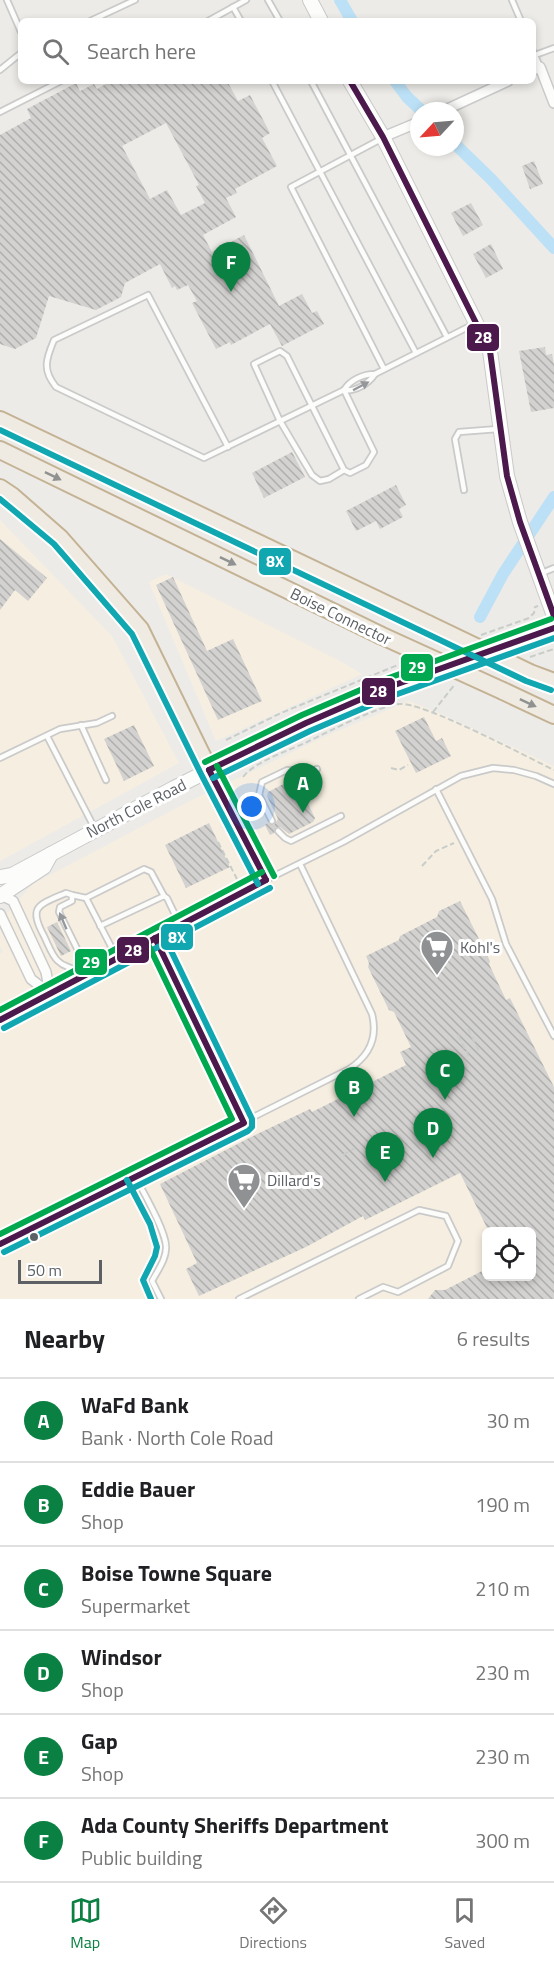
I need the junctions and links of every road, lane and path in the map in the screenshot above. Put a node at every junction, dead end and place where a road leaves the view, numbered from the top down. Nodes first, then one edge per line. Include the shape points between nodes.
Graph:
1 (7, 0) edge
2 (135, 0) edge
3 (246, 0) edge
4 (268, 0) edge
5 (310, 0) edge
6 (512, 0) edge
7 (233, 7) junction
8 (96, 18) edge
9 (213, 18) edge
10 (239, 18) edge
11 (277, 18) edge
12 (319, 18) edge
13 (520, 18) edge
14 (18, 25) edge
15 (554, 48) edge
16 (536, 52) edge
17 (18, 55) edge
18 (536, 68) edge
19 (0, 70) edge
20 (55, 84) edge
21 (275, 84) edge
22 (313, 84) edge
23 (352, 84) edge
24 (501, 84) edge
25 (462, 102) edge
26 (554, 104) edge
27 (0, 112) edge
28 (410, 125) edge
29 (383, 137) junction
30 (351, 155) junction
31 (320, 171) junction
32 (477, 322) junction
33 (447, 337) junction
34 (416, 353) junction
35 (384, 369) junction
36 (344, 390) junction
37 (312, 405) junction
38 (0, 420) edge
39 (280, 421) junction
40 (501, 429) junction
41 (228, 447) junction
42 (0, 450) edge
43 (344, 470) junction
44 (0, 488) edge
45 (464, 490) dead end
46 (554, 568) edge
47 (539, 574) junction
48 (554, 616) edge
49 (554, 628) edge
50 (554, 682) edge
51 (295, 707) dead end
52 (554, 715) edge
53 (112, 716) dead end
54 (81, 725) junction
55 (47, 736) junction
56 (226, 740) dead end
57 (0, 758) edge
58 (408, 765) dead end
59 (391, 768) dead end
60 (317, 769) dead end
61 (209, 770) junction
62 (554, 770) edge
63 (243, 777) dead end
64 (106, 780) dead end
65 (554, 784) edge
66 (436, 789) junction
67 (341, 816) dead end
68 (272, 821) dead end
69 (95, 829) junction
70 (278, 831) dead end
71 (218, 842) dead end
72 (451, 844) dead end
73 (52, 852) junction
74 (300, 864) junction
75 (422, 866) dead end
76 (0, 871) edge
77 (0, 877) edge
78 (237, 879) dead end
79 (266, 880) junction
80 (72, 895) junction
81 (164, 896) junction
82 (0, 897) edge
83 (86, 898) junction
84 (0, 914) edge
85 (100, 926) junction
86 (180, 926) junction
87 (155, 938) junction
88 (117, 958) junction
89 (89, 973) junction
90 (80, 978) junction
91 (50, 994) junction
92 (0, 1020) edge
93 (468, 1029) dead end
94 (458, 1035) dead end
95 (554, 1036) edge
96 (479, 1051) dead end
97 (469, 1057) dead end
98 (244, 1123) junction
99 (355, 1148) dead end
100 (342, 1155) dead end
101 (135, 1176) junction
102 (0, 1244) edge
103 (161, 1299) edge
104 (239, 1299) edge
105 (360, 1299) edge

1 - 14 lane
2 - 8 lane
3 - 7 lane
4 - 11 lane
5 - 12 main road
6 - 13 lane
7 - 9 lane
7 - 10 lane
15 - 16 lane
17 - 19 lane
18 - 26 street
20 - 27 lane
21 - 31 lane
22 - 30 lane
23 - 29 main road
24 - 25 street
28 - 29 street
29 - 30 lane
29 - 32 main road
30 - 31 lane
30 - 33 lane
31 - 34 lane
31 - 35 lane via 291,187
32 - 33 lane
32 - 40 main road via 490,351
33 - 34 lane
34 - 35 lane
35 - 36 lane via 357,379
36 - 37 lane
36 - 43 lane via 374,452 366,465 350,473
37 - 39 lane
37 - 39 lane via 288,356 280,351 254,364
37 - 43 lane
38 - 50 highway, Boise Connector, bridge
39 - 41 lane
39 - 43 lane via 312,475 320,481
40 - 45 lane via 459,432 455,439
40 - 47 main road via 507,476
41 - 41 lane via 148,295 54,340 45,361 56,387 204,458
42 -> 52 highway, Boise Connector, bridge
44 - 61 highway via 60,538 140,629
46 - 47 lane
47 - 48 main road
49 - 61 main road, North Cole Road via 411,678
51 - 56 path
53 - 54 lane
54 - 55 lane
54 - 64 lane
55 - 57 lane
55 - 69 lane
58 - 59 path via 399,770
60 - 68 lane via 308,773 287,770 262,782 259,795
61 - 69 main road, North Cole Road
61 - 79 lane
62 - 63 path via 433,712 405,703 326,733
65 - 66 lane via 514,770 493,768 462,776
66 - 74 lane
66 - 95 lane via 492,899 506,944
67 - 70 lane via 291,841
69 - 73 main road, North Cole Road
71 - 78 path
72 - 75 path via 436,851
73 - 76 main road, North Cole Road via 35,851
73 - 77 main road via 12,875
73 - 82 main road, North Cole Road via 44,867
74 - 79 lane
74 - 98 lane via 372,1014 374,1035 367,1053 356,1064
79 - 86 lane
80 - 83 lane
89 -> 80 lane via 59,912 60,907 72,901
80 - 90 lane via 61,895 39,906 35,913 57,961 72,967
81 - 83 lane via 151,872 144,869
81 - 85 lane
81 - 86 lane
82 - 91 street via 13,902 46,972
83 - 85 lane
84 - 91 street via 32,979
85 - 88 lane
86 - 87 lane
87 - 88 lane
87 - 98 lane
88 - 89 lane
89 - 90 lane
90 - 91 lane
91 - 92 lane
93 - 96 path
94 - 97 path
98 - 101 lane
99 - 100 path
101 - 102 lane
101 - 103 lane via 166,1245 164,1259 152,1281
104 - 105 lane via 419,1210 446,1216 458,1241 448,1266 398,1292 383,1287

